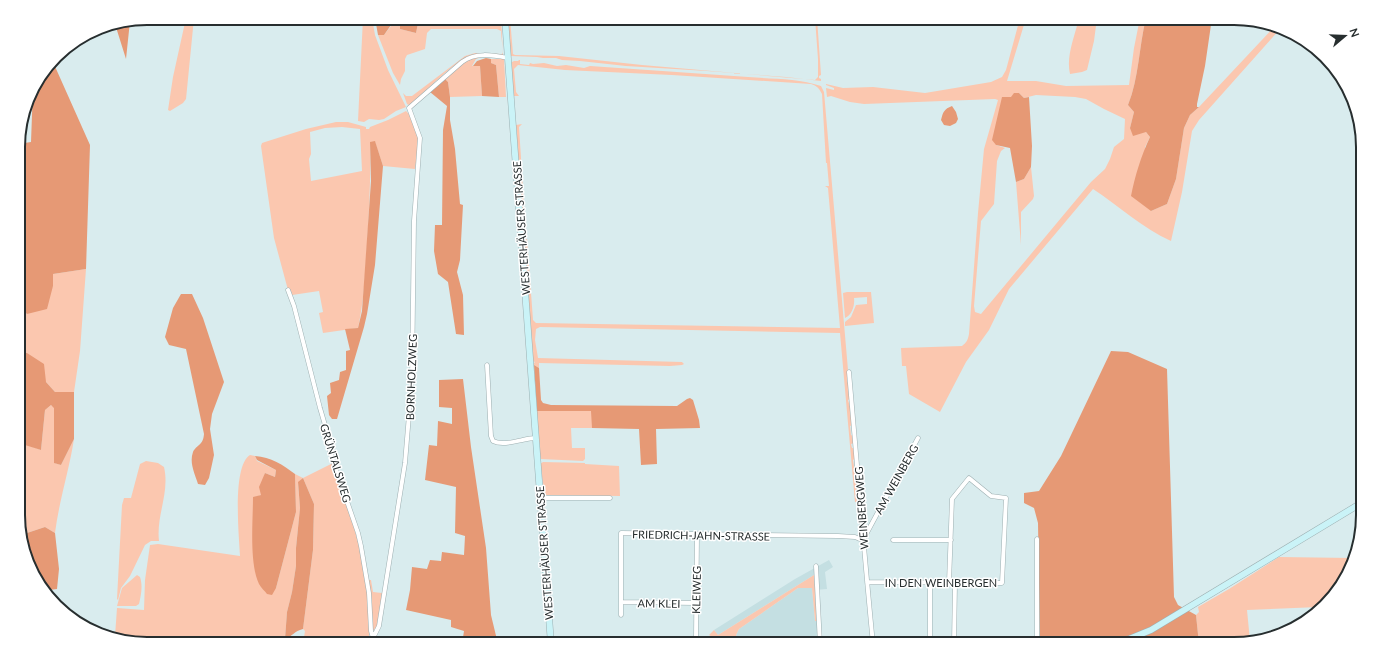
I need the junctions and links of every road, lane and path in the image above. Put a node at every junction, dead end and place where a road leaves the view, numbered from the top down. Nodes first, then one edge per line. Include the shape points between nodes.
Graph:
1 (506, 25) edge
2 (508, 58) junction
3 (288, 290) dead end
4 (487, 365) dead end
5 (849, 372) dead end
6 (536, 438) junction
7 (918, 438) dead end
8 (541, 498) junction
9 (610, 498) dead end
10 (1356, 506) edge
11 (697, 535) junction
12 (1037, 539) dead end
13 (862, 540) junction
14 (893, 540) dead end
15 (951, 540) junction
16 (816, 566) dead end
17 (867, 582) junction
18 (930, 582) junction
19 (950, 583) junction
20 (955, 583) junction
21 (621, 602) junction
22 (696, 603) junction
23 (621, 615) dead end
24 (373, 637) edge
25 (374, 637) edge
26 (551, 637) edge
27 (696, 637) edge
28 (820, 637) edge
29 (872, 637) edge
30 (930, 637) edge
31 (954, 637) edge
32 (1037, 637) edge
33 (1134, 637) edge

1 - 2 main road, WESTERHÄUSER STRASSE
2 - 6 main road, WESTERHÄUSER STRASSE
2 - 25 street, BORNHOLZWEG via 470,56 409,108 420,138 414,221 410,412 405,463 379,626
3 - 24 street, GRÜNTALSWEG via 330,442 331,456 359,539 367,578
4 - 6 street via 493,441 496,443
5 - 13 street, WEINBERGWEG
6 - 8 main road, WESTERHÄUSER STRASSE
7 - 13 street, AM WEINBERG
8 - 9 street
8 - 26 main road, WESTERHÄUSER STRASSE
10 - 33 main road via 1151,630
11 - 13 street, FRIEDRICH-JAHN-STRASSE via 838,536
11 - 21 street, FRIEDRICH-JAHN-STRASSE via 621,534
11 - 22 street, KLEIWEG
12 - 32 street
13 - 17 street, WEINBERGWEG
14 - 15 street
15 - 19 street
15 - 20 street, IN DEN WEINBERGEN via 952,499 969,478 991,496 1006,498 1002,582
16 - 28 street
17 - 18 street, IN DEN WEINBERGEN
17 - 29 street, WEINBERGWEG
18 - 19 street, IN DEN WEINBERGEN
18 - 30 street
19 - 20 street, IN DEN WEINBERGEN
20 - 31 street
21 - 22 street, AM KLEI
21 - 23 street, FRIEDRICH-JAHN-STRASSE
22 - 27 street, KLEIWEG

